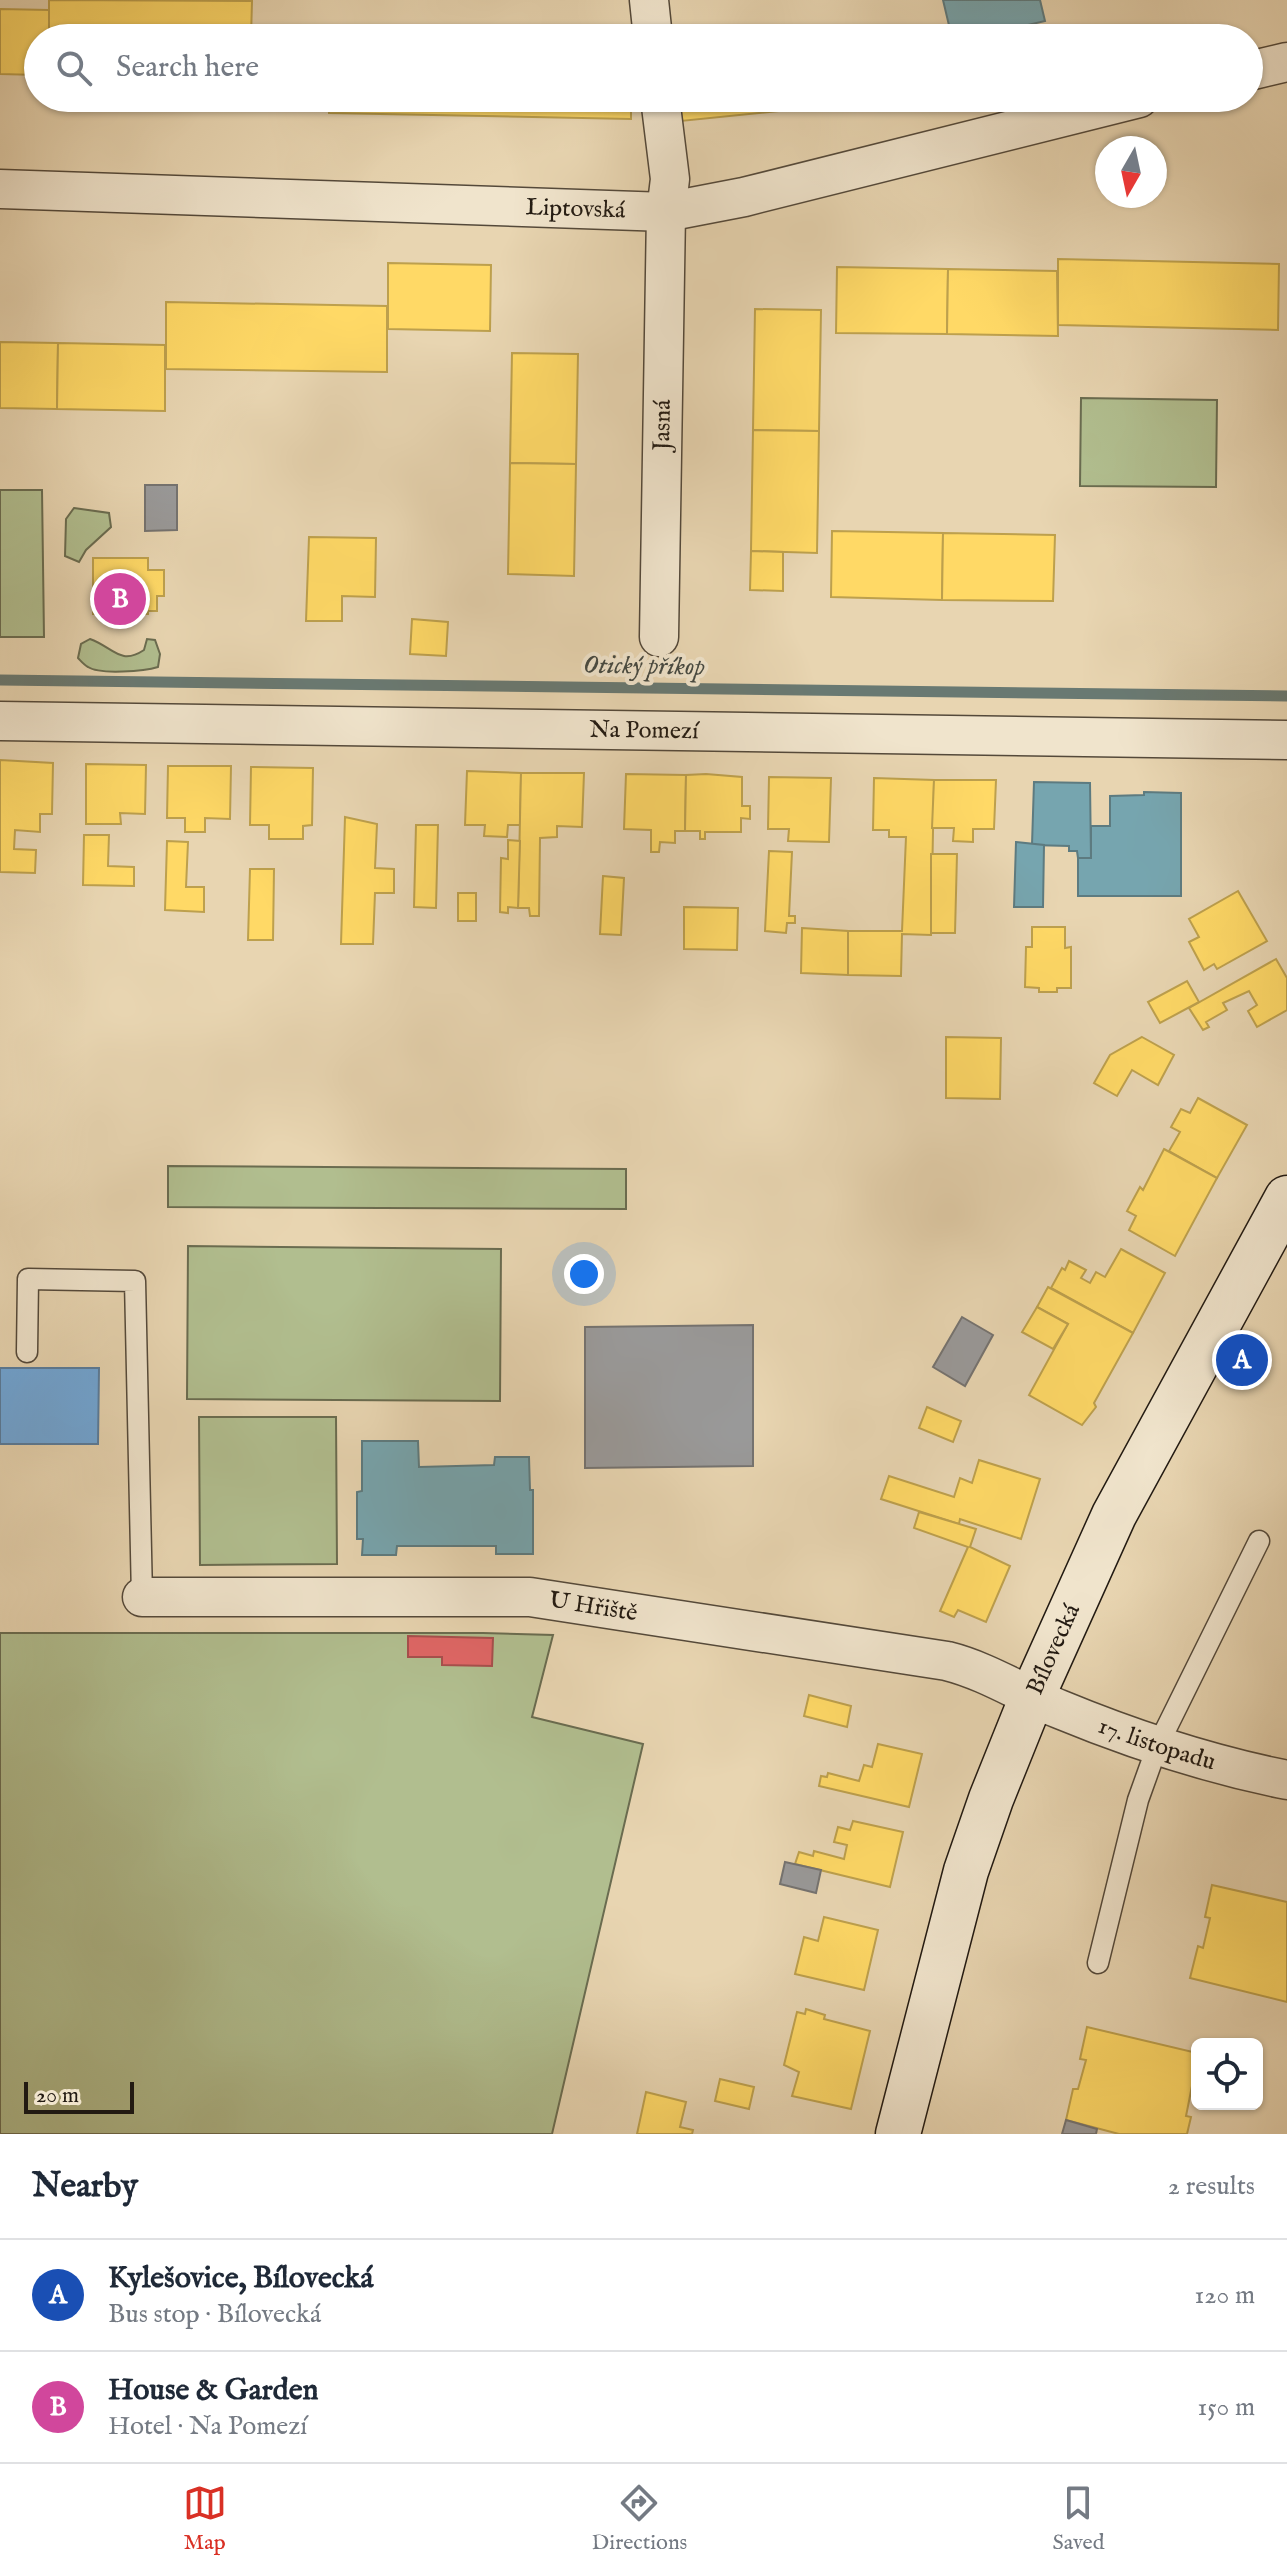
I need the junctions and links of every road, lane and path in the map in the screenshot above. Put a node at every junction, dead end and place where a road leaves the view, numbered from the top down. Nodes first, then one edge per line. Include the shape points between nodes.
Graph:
1 (649, 0) edge
2 (652, 24) edge
3 (1287, 62) edge
4 (1263, 68) edge
5 (662, 112) edge
6 (1083, 112) edge
7 (0, 189) edge
8 (666, 212) junction
9 (659, 637) dead end
10 (0, 721) edge
11 (1287, 740) edge
12 (1287, 1198) edge
13 (27, 1352) dead end
14 (1259, 1541) dead end
15 (142, 1597) joint
16 (1032, 1697) junction
17 (1157, 1747) junction
18 (1287, 1780) edge
19 (1098, 1963) dead end
20 (898, 2134) edge

1 - 2 street
3 - 4 street
5 - 8 street, Jasná via 670,179
6 - 8 street, Liptovská
7 - 8 street, Liptovská
8 - 9 street, Jasná
10 - 11 street, Na Pomezí
12 - 16 main road, Bílovecká via 1114,1515
13 - 15 lane via 28,1279 135,1281
14 - 17 lane
15 - 16 street, U Hřiště via 530,1597 947,1661
16 - 17 street, 17. listopadu
16 - 20 main road, Bílovecká via 966,1871
17 - 18 street, 17. listopadu
17 - 19 lane via 1138,1800

